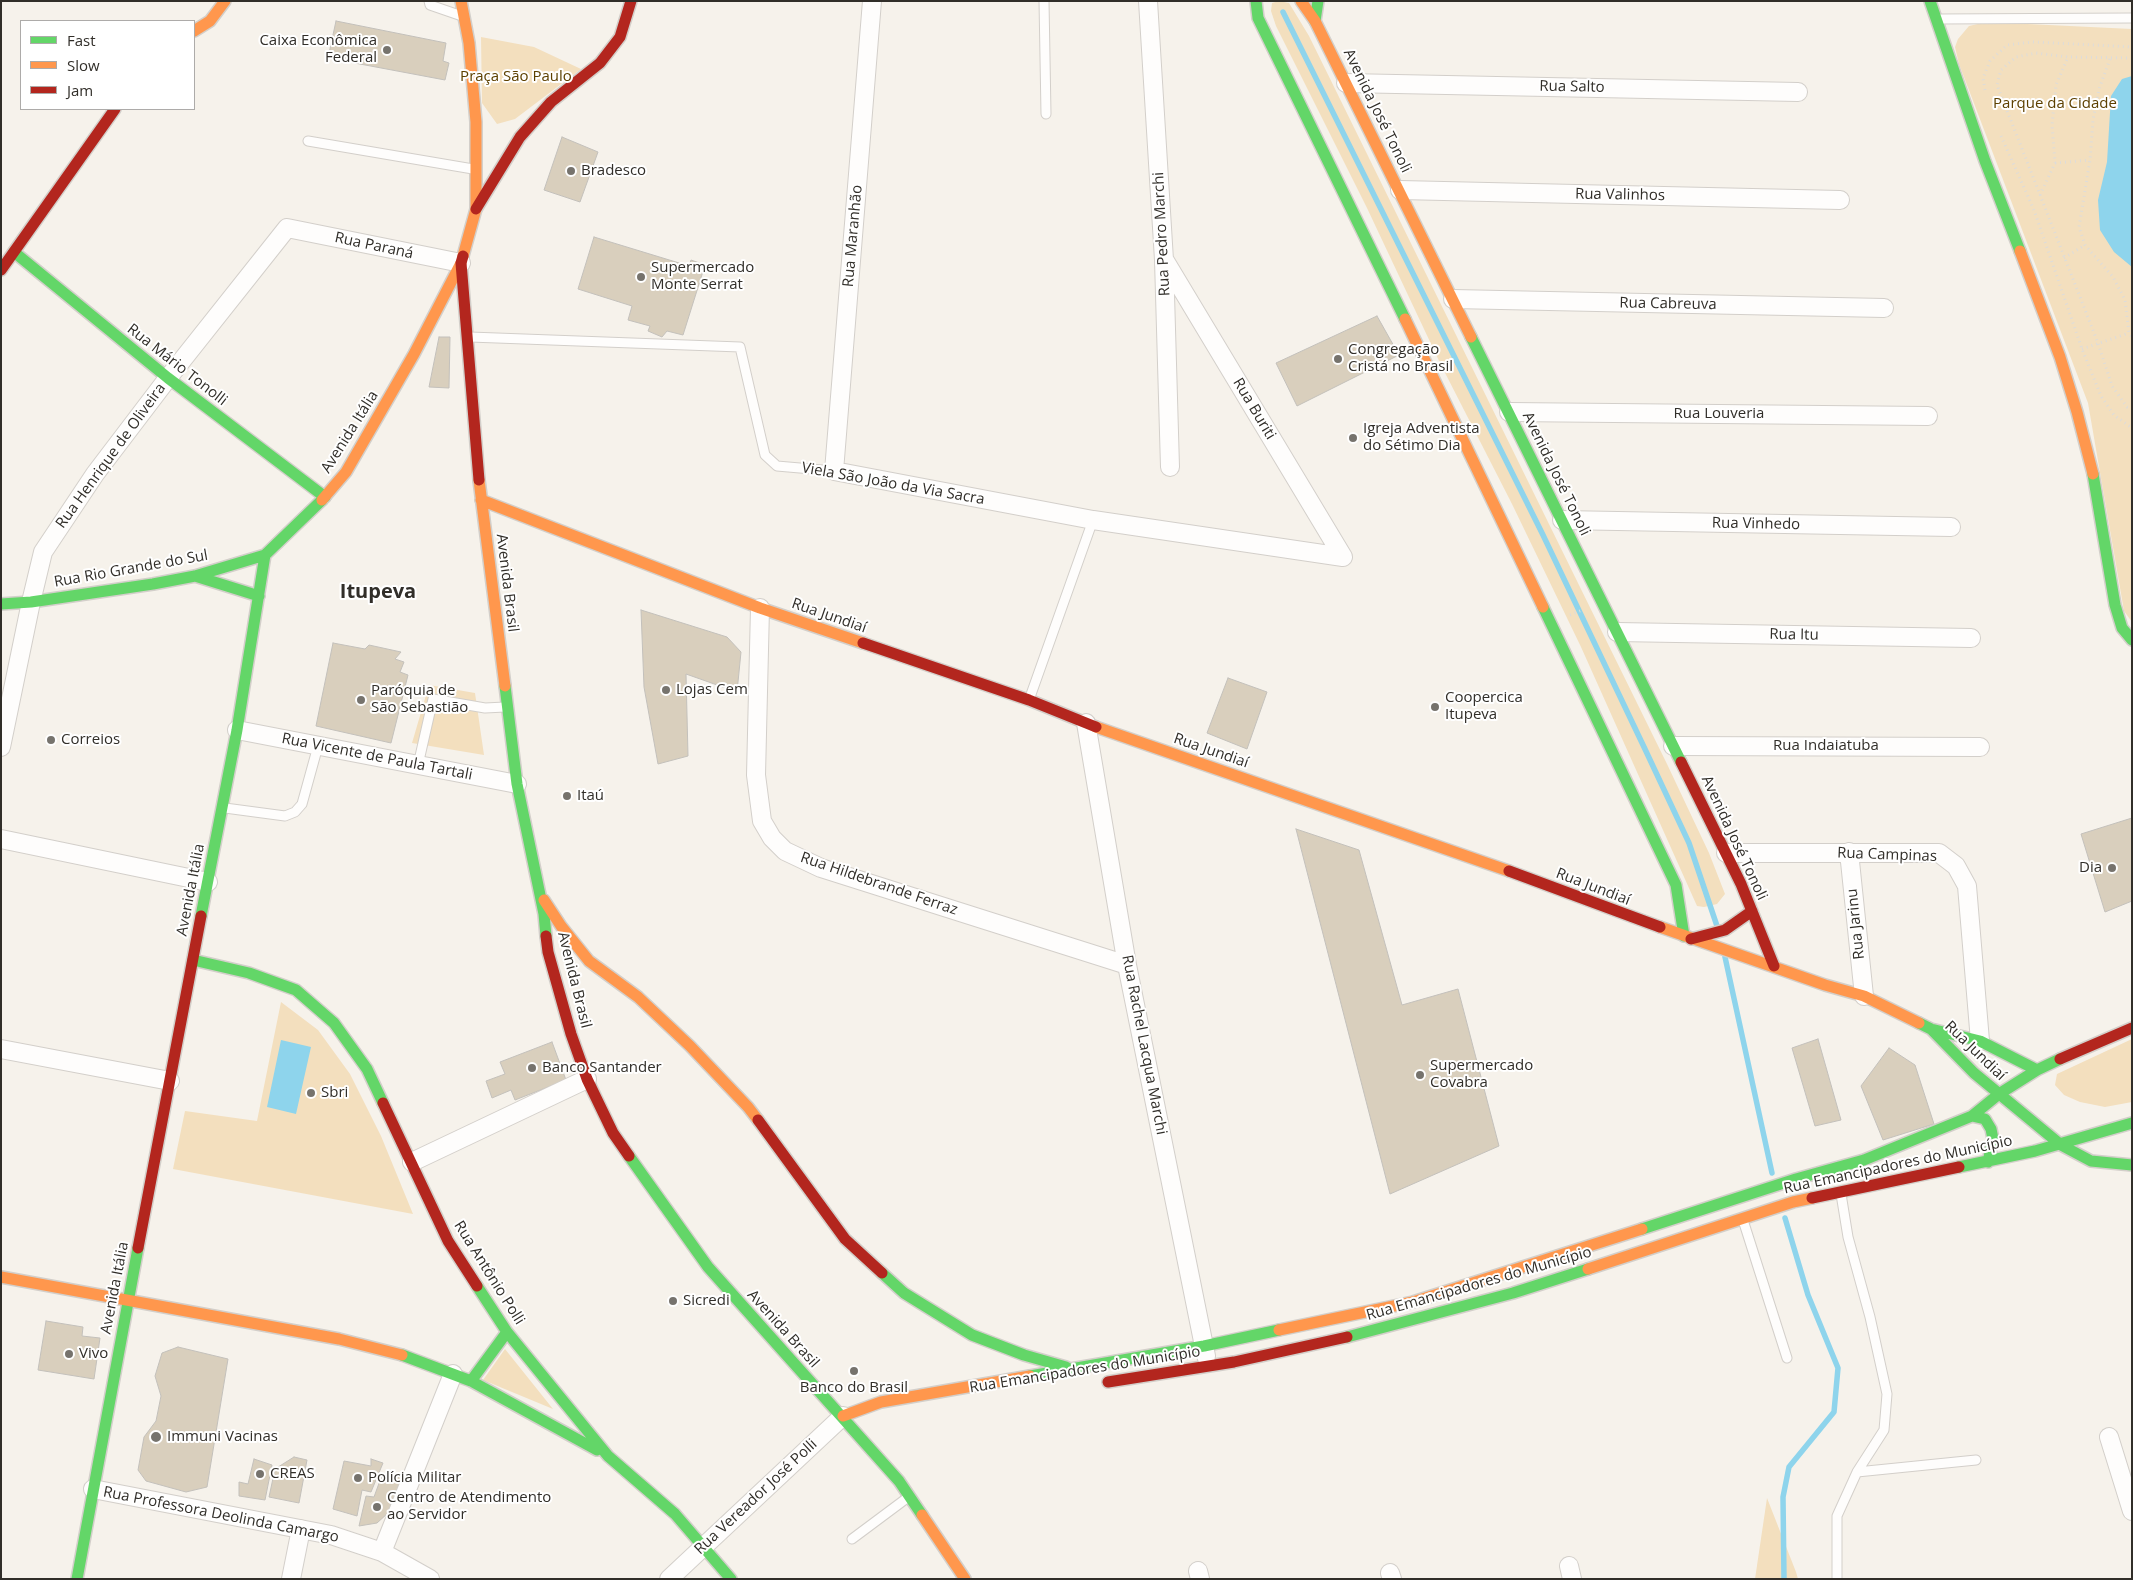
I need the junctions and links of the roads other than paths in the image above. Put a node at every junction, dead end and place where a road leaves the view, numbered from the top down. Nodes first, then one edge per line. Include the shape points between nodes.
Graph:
1 (225, 1) edge
2 (429, 1) edge
3 (461, 1) edge
4 (631, 1) edge
5 (872, 1) edge
6 (1044, 1) edge
7 (1148, 1) edge
8 (1256, 1) edge
9 (1301, 1) edge
10 (1318, 1) edge
11 (1930, 1) edge
12 (464, 16) junction
13 (1935, 18) junction
14 (2132, 18) edge
15 (1315, 20) junction
16 (195, 30) edge
17 (1346, 83) junction
18 (1798, 92) dead end
19 (115, 110) edge
20 (1046, 114) dead end
21 (476, 122) junction
22 (487, 134) dead end
23 (520, 137) junction
24 (506, 138) dead end
25 (308, 141) dead end
26 (476, 170) junction
27 (1400, 190) junction
28 (1840, 200) dead end
29 (476, 209) junction
30 (287, 228) joint
31 (14, 252) junction
32 (1164, 260) junction
33 (461, 263) junction
34 (1, 270) edge
35 (1453, 299) junction
36 (1884, 308) dead end
37 (468, 337) junction
38 (168, 378) junction
39 (1509, 412) junction
40 (1928, 416) dead end
41 (1170, 467) dead end
42 (834, 471) junction
43 (325, 497) junction
44 (482, 500) junction
45 (1093, 520) junction
46 (1562, 520) junction
47 (1951, 527) dead end
48 (265, 555) junction
49 (1343, 557) joint
50 (195, 576) junction
51 (258, 596) junction
52 (31, 602) junction
53 (1, 604) edge
54 (760, 608) junction
55 (1617, 632) junction
56 (1971, 638) dead end
57 (2132, 640) edge
58 (1029, 700) junction
59 (507, 707) junction
60 (1086, 723) junction
61 (237, 730) junction
62 (318, 746) junction
63 (1673, 746) junction
64 (1980, 746) dead end
65 (1, 747) edge
66 (418, 765) junction
67 (517, 784) junction
68 (222, 807) junction
69 (1, 839) edge
70 (1849, 852) junction
71 (1726, 853) junction
72 (208, 882) junction
73 (540, 893) junction
74 (1752, 911) junction
75 (1687, 938) junction
76 (1705, 939) junction
77 (193, 960) junction
78 (588, 961) junction
79 (1127, 965) junction
80 (1774, 966) junction
81 (577, 967) dead end
82 (567, 981) dead end
83 (1864, 996) junction
84 (564, 1007) junction
85 (2132, 1028) edge
86 (1931, 1029) junction
87 (1980, 1041) junction
88 (1, 1049) edge
89 (2037, 1070) junction
90 (587, 1079) junction
91 (170, 1081) junction
92 (1999, 1094) junction
93 (1972, 1116) junction
94 (2132, 1123) edge
95 (2061, 1145) junction
96 (1864, 1160) junction
97 (412, 1162) junction
98 (1988, 1162) junction
99 (2132, 1165) edge
100 (1840, 1191) junction
101 (1742, 1218) junction
102 (1, 1277) edge
103 (128, 1301) junction
104 (507, 1332) junction
105 (1204, 1346) junction
106 (1786, 1358) dead end
107 (1207, 1366) junction
108 (1074, 1369) junction
109 (453, 1374) junction
110 (471, 1381) junction
111 (1100, 1384) dead end
112 (843, 1416) junction
113 (2109, 1436) dead end
114 (608, 1456) junction
115 (1976, 1460) dead end
116 (1857, 1472) junction
117 (93, 1490) junction
118 (909, 1496) junction
119 (2132, 1511) edge
120 (301, 1529) junction
121 (852, 1539) dead end
122 (703, 1546) junction
123 (382, 1552) junction
124 (77, 1579) edge
125 (291, 1579) edge
126 (430, 1579) edge
127 (670, 1579) edge
128 (731, 1579) edge
129 (964, 1579) edge
130 (1837, 1579) edge

1 - 16 main road via 210,21
2 - 12 lane via 430,5
3 - 12 main road
4 - 23 main road via 620,37 600,63 551,102
5 - 42 street, Rua Maranhão
6 - 20 lane
7 - 32 street, Rua Pedro Marchi
8 - 75 main road via 1258,18 1676,885
9 - 15 main road, Avenida José Tonoli
10 - 15 main road
11 - 13 main road
12 - 21 main road
13 - 14 lane
13 - 57 main road via 1985,161 2060,357 2095,483 2115,605 2122,628
15 - 17 main road, Avenida José Tonoli
17 - 18 street, Rua Salto
17 - 27 main road, Avenida José Tonoli
19 - 31 main road
21 - 22 main road
21 - 26 main road
23 - 24 main road
23 - 29 main road
25 - 26 lane
26 - 29 main road
27 - 28 street, Rua Valinhos
27 - 35 main road, Avenida José Tonoli
29 - 33 main road
30 - 33 street, Rua Paraná
30 - 38 street, Rua Henrique de Oliveira
31 - 34 main road
31 - 38 main road, Rua Mário Tonolli
32 - 41 street, Rua Pedro Marchi
32 - 49 street, Rua Buriti
33 - 37 main road, Avenida Brasil
33 - 43 main road, Avenida Itália via 414,354 346,472
35 - 36 street, Rua Cabreuva
35 - 39 main road, Avenida José Tonoli
37 - 42 lane, Viela São João da Via Sacra via 740,347 765,455 777,466
37 - 44 main road, Avenida Brasil
38 - 43 main road, Rua Mário Tonolli
38 - 52 street, Rua Henrique de Oliveira via 95,474 43,552
39 - 40 street, Rua Louveria
39 - 46 main road, Avenida José Tonoli
42 - 45 street, Viela São João da Via Sacra
43 - 48 main road, Avenida Itália
44 - 54 main road, Rua Jundiaí
44 - 59 main road, Avenida Brasil
45 - 49 street, Viela São João da Via Sacra
45 - 58 lane
46 - 47 street, Rua Vinhedo
46 - 55 main road, Avenida José Tonoli
48 - 50 main road, Rua Rio Grande do Sul
48 - 51 main road, Avenida Itália
50 - 51 main road
50 - 52 main road, Rua Rio Grande do Sul
51 - 61 main road, Avenida Itália
52 - 53 main road, Rua Rio Grande do Sul
52 - 65 street, Rua Henrique de Oliveira
54 - 58 main road, Rua Jundiaí
54 - 79 street, Rua Hildebrande Ferraz via 756,775 762,821 785,851 821,868
55 - 56 street, Rua Itu
55 - 63 main road, Avenida José Tonoli
58 - 60 main road, Rua Jundiaí
59 - 66 lane via 485,708 433,699
59 - 67 main road, Avenida Brasil
60 - 75 main road, Rua Jundiaí via 1517,874
60 - 79 street, Rua Rachel Lacqua Marchi
61 - 62 street, Rua Vicente de Paula Tartali
61 - 68 main road, Avenida Itália
62 - 66 street, Rua Vicente de Paula Tartali
62 - 68 lane via 302,804 295,812 285,816
63 - 64 street, Rua Indaiatuba
63 - 71 main road, Avenida José Tonoli
66 - 67 street, Rua Vicente de Paula Tartali
67 - 73 main road, Avenida Brasil
68 - 72 main road, Avenida Itália
69 - 72 street
70 - 71 street, Rua Campinas
70 - 83 street, Rua Jarinu
70 - 87 street, Rua Campinas via 1939,854 1956,866 1967,886
71 - 74 main road, Avenida José Tonoli
72 - 77 main road, Avenida Itália
73 - 78 main road, Rua Emancipadores do Município
73 - 84 main road, Avenida Brasil via 548,952
74 - 76 main road via 1725,930
74 - 80 main road, Avenida José Tonoli
75 - 76 main road, Rua Jundiaí
76 - 80 main road, Rua Jundiaí
77 - 91 main road, Avenida Itália
77 - 97 main road, Rua Antônio Polli via 296,990 334,1023 367,1069
78 - 81 main road
78 - 108 main road, Rua Emancipadores do Município via 638,997 690,1046 748,1107 845,1239 904,1293 972,1335 1024,1355
79 - 105 street, Rua Rachel Lacqua Marchi
80 - 83 main road, Rua Jundiaí via 1825,986
82 - 84 main road
83 - 86 main road, Rua Jundiaí
84 - 90 main road, Avenida Brasil
85 - 89 main road, Rua Emancipadores do Município
86 - 87 main road, Rua Jundiaí
86 - 92 main road, Rua Jundiaí via 1974,1074
87 - 89 main road, Rua Jundiaí
88 - 91 street
89 - 92 main road, Rua Emancipadores do Município
90 - 97 street
90 - 112 main road, Avenida Brasil via 613,1133 708,1266
91 - 103 main road, Avenida Itália
92 - 93 main road, Rua Emancipadores do Município
92 - 95 main road, Rua Jundiaí
93 - 96 main road, Rua Emancipadores do Município
93 - 98 main road via 1986,1119 1991,1129 1993,1139
94 - 95 main road, Rua Emancipadores do Município
95 - 98 main road, Rua Emancipadores do Município
95 - 99 main road, Rua Jundiaí via 2091,1161
96 - 100 main road
96 - 105 main road, Rua Emancipadores do Município via 1412,1302
97 - 104 main road, Rua Antônio Polli via 448,1241
98 - 100 main road, Rua Emancipadores do Município
100 - 101 main road, Rua Emancipadores do Município
100 - 116 lane via 1848,1237 1887,1394 1884,1430
101 - 106 lane
101 - 107 main road, Rua Emancipadores do Município via 1504,1296 1330,1342
102 - 103 main road
103 - 109 main road via 339,1338 402,1355
103 - 117 main road, Avenida Itália
104 - 110 main road
104 - 114 main road, Rua Antônio Polli
105 - 107 street, Rua Rachel Lacqua Marchi
105 - 108 main road, Rua Emancipadores do Município
107 - 111 main road, Rua Emancipadores do Município
108 - 112 main road, Rua Emancipadores do Município via 882,1402
109 - 110 main road
109 - 123 street
110 - 114 main road
112 - 118 main road, Avenida Brasil via 859,1428
112 - 122 street, Rua Vereador José Polli
113 - 119 street
114 - 122 main road, Rua Antônio Polli via 675,1514
115 - 116 lane
116 - 130 lane via 1837,1516
117 - 120 street, Rua Professora Deolinda Camargo
117 - 124 main road, Avenida Itália
118 - 121 lane
118 - 129 main road, Avenida Brasil
120 - 123 street, Rua Professora Deolinda Camargo
120 - 125 street
122 - 127 street, Rua Vereador José Polli
122 - 128 main road, Rua Antônio Polli
123 - 126 street, Rua Professora Deolinda Camargo

